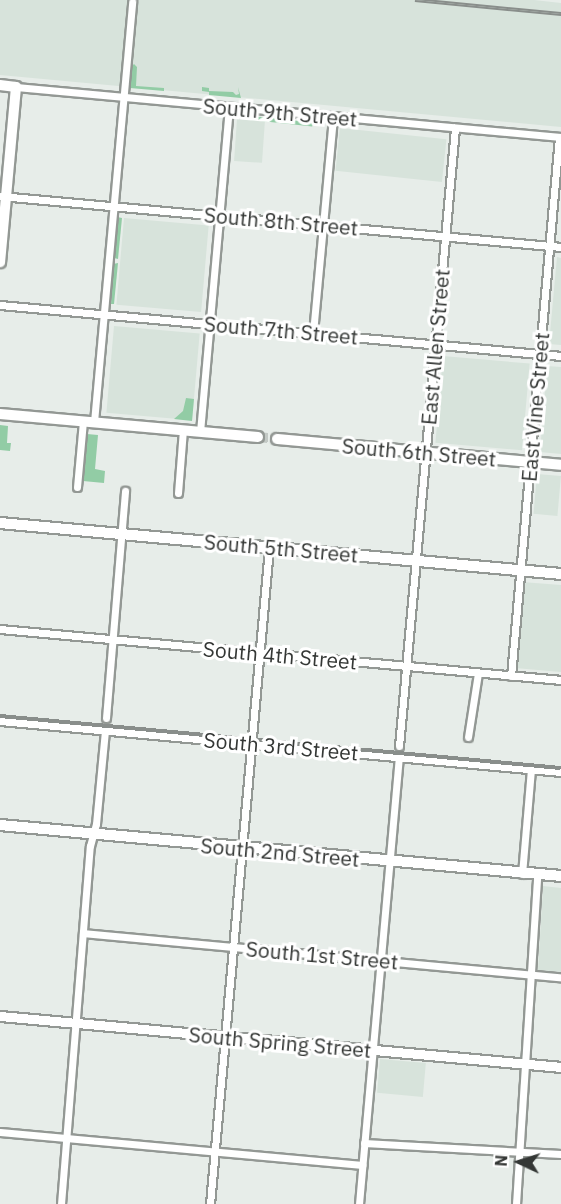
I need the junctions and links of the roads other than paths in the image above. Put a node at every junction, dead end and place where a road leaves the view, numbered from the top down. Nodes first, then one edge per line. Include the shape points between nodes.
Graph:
1 (132, 3) dead end
2 (0, 86) edge
3 (16, 87) junction
4 (123, 98) junction
5 (229, 107) junction
6 (333, 117) junction
7 (455, 128) junction
8 (560, 137) edge
9 (3, 196) edge
10 (114, 206) junction
11 (219, 216) junction
12 (323, 225) junction
13 (445, 236) junction
14 (549, 246) junction
15 (561, 247) edge
16 (0, 262) edge
17 (0, 305) edge
18 (104, 314) junction
19 (209, 324) junction
20 (313, 333) junction
21 (436, 344) junction
22 (540, 354) junction
23 (561, 356) edge
24 (0, 414) edge
25 (88, 422) junction
26 (183, 430) junction
27 (200, 432) junction
28 (258, 437) tunnel mouth
29 (277, 439) tunnel mouth
30 (426, 452) junction
31 (530, 462) junction
32 (561, 465) edge
33 (77, 487) dead end
34 (125, 491) dead end
35 (178, 493) dead end
36 (0, 523) edge
37 (122, 534) junction
38 (269, 548) junction
39 (416, 561) junction
40 (520, 570) junction
41 (561, 574) edge
42 (0, 629) edge
43 (112, 640) junction
44 (260, 653) junction
45 (407, 667) junction
46 (478, 673) junction
47 (511, 676) junction
48 (561, 680) edge
49 (106, 718) dead end
50 (0, 722) edge
51 (105, 731) junction
52 (468, 737) dead end
53 (252, 743) junction
54 (399, 746) dead end
55 (399, 757) junction
56 (531, 770) junction
57 (561, 772) edge
58 (0, 825) edge
59 (93, 834) junction
60 (243, 848) junction
61 (389, 861) junction
62 (522, 874) junction
63 (537, 875) junction
64 (561, 876) edge
65 (82, 933) junction
66 (233, 947) junction
67 (380, 960) junction
68 (530, 974) junction
69 (561, 977) edge
70 (0, 1016) edge
71 (74, 1023) junction
72 (226, 1037) junction
73 (372, 1050) junction
74 (525, 1065) junction
75 (561, 1067) edge
76 (0, 1132) edge
77 (66, 1138) junction
78 (364, 1143) junction
79 (215, 1152) junction
80 (519, 1152) junction
81 (561, 1154) edge
82 (362, 1165) junction
83 (61, 1204) edge
84 (210, 1204) edge
85 (359, 1204) edge
86 (516, 1204) edge

1 - 4 street
2 - 3 main road, South 9th Street
3 - 4 street, South 9th Street
3 - 9 main road
4 - 5 street, South 9th Street
4 - 10 street
5 - 6 street, South 9th Street
5 - 11 street
6 - 7 street, South 9th Street
6 - 12 street
7 - 8 street, South 9th Street
7 - 13 street, East Allen Street
8 - 14 street, East Vine Street
9 - 10 street, South 8th Street
9 - 16 main road
10 - 11 street, South 8th Street
10 - 18 street
11 - 12 street, South 8th Street
11 - 19 street
12 - 13 street, South 8th Street
12 - 20 street
13 - 14 street, South 8th Street
13 - 21 street, East Allen Street
14 - 15 street, South 8th Street
14 - 22 street, East Vine Street
17 - 18 street, South 7th Street
18 - 19 street, South 7th Street
18 - 25 street
19 - 20 street, South 7th Street
19 - 27 street
20 - 21 street, South 7th Street
21 - 22 street, South 7th Street
21 - 30 street, East Allen Street
22 - 23 street, South 7th Street
22 - 31 street, East Vine Street
24 - 25 main road
25 - 26 main road
25 - 33 street
26 - 27 main road
26 - 35 street
27 - 28 main road
29 - 30 main road, South 6th Street
30 - 31 main road, South 6th Street
30 - 39 street, East Allen Street
31 - 32 main road, South 6th Street
31 - 40 street, East Vine Street
34 - 37 street
36 - 37 main road, South 5th Street
37 - 38 main road, South 5th Street
37 - 43 street
38 - 39 main road, South 5th Street
38 - 44 street
39 - 40 main road, South 5th Street
39 - 45 street, East Allen Street
40 - 41 main road, South 5th Street
40 - 47 street, East Vine Street
42 - 43 street, South 4th Street
43 - 44 street, South 4th Street
43 - 49 street
44 - 45 street, South 4th Street
44 - 53 street
45 - 46 street, South 4th Street
45 - 54 street, East Allen Street
46 - 47 street, South 4th Street
46 - 52 street
47 - 48 street, South 4th Street
50 - 51 street, South 3rd Street
51 - 53 street, South 3rd Street
51 - 59 street
53 - 55 street, South 3rd Street
53 - 60 street
55 - 56 street, South 3rd Street
55 - 61 street
56 - 57 street, South 3rd Street
56 - 62 street
58 - 59 main road, South 2nd Street
59 - 60 main road, South 2nd Street
59 - 65 street
60 - 61 main road, South 2nd Street
60 - 66 street
61 - 62 main road, South 2nd Street
61 - 67 street
62 - 63 main road, South 2nd Street
63 - 64 main road, South 2nd Street
63 - 68 street
65 - 66 street, South 1st Street
65 - 71 street
66 - 67 street, South 1st Street
66 - 72 street
67 - 68 street, South 1st Street
67 - 73 street
68 - 69 street, South 1st Street
68 - 74 street
70 - 71 street, South Spring Street
71 - 72 street, South Spring Street
71 - 77 street
72 - 73 street, South Spring Street
72 - 79 street
73 - 74 street, South Spring Street
73 - 78 street
74 - 75 street, South Spring Street
74 - 80 street
76 - 77 street
77 - 79 street
77 - 83 street
78 - 80 street
78 - 82 street
79 - 82 street
79 - 84 street
80 - 81 street
80 - 86 street
82 - 85 street

